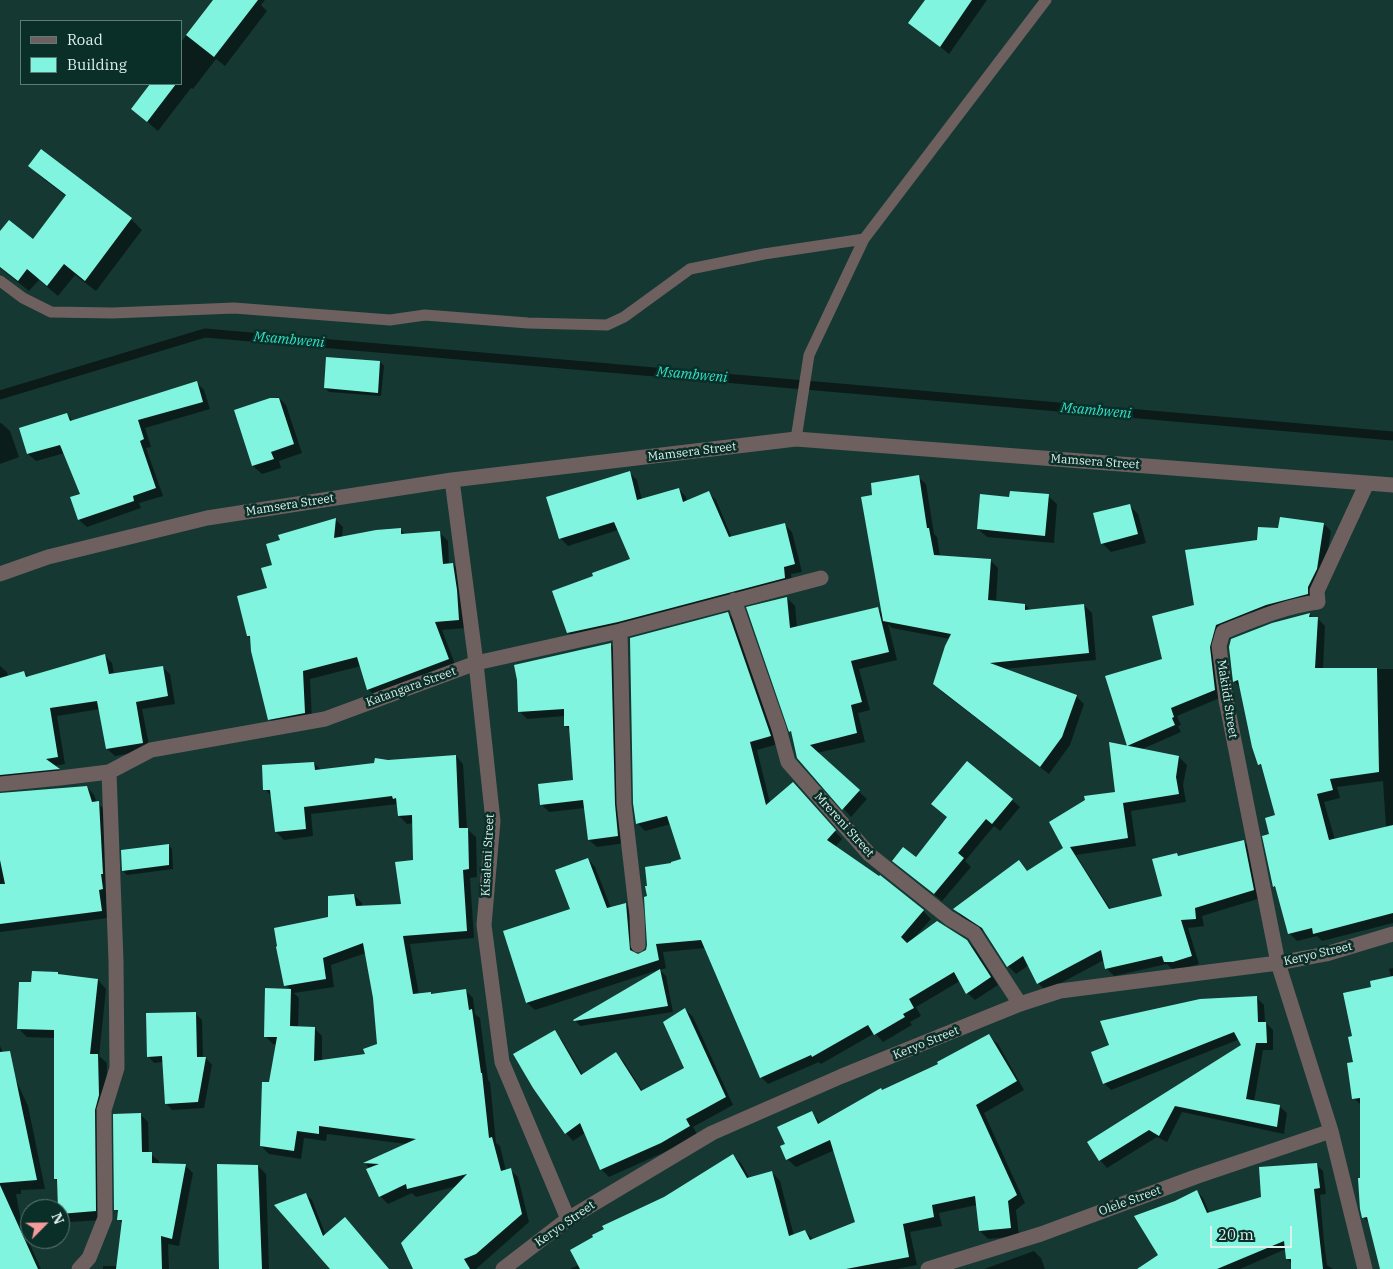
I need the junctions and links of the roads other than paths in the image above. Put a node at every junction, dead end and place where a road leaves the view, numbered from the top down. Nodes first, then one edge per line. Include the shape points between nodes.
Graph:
1 (1046, 0) edge
2 (864, 239) junction
3 (0, 281) edge
4 (796, 439) junction
5 (452, 480) junction
6 (1367, 483) junction
7 (1393, 485) edge
8 (0, 574) edge
9 (821, 578) dead end
10 (734, 600) junction
11 (620, 632) junction
12 (476, 663) junction
13 (108, 772) junction
14 (0, 784) edge
15 (1393, 934) edge
16 (638, 945) dead end
17 (1278, 963) junction
18 (1020, 1004) junction
19 (1331, 1132) junction
20 (568, 1219) junction
21 (79, 1269) edge
22 (503, 1269) edge
23 (928, 1269) edge
24 (1364, 1269) edge

1 - 2 lane
2 - 3 lane via 690,269 624,317 607,325 528,324 425,315 390,320 234,308 51,312 23,298
2 - 4 lane via 809,355
4 - 5 street, Mamsera Street
4 - 6 street, Mamsera Street
5 - 8 street, Mamsera Street via 207,518 48,557
5 - 12 street, Kisaleni Street
6 - 7 street, Mamsera Street
6 - 17 street, Makiidi Street via 1318,591 1318,602 1280,611 1223,632 1219,646 1226,700
9 - 10 street, Katangara Street
10 - 11 street, Katangara Street
10 - 18 street, Mrereni Street via 788,762 870,855 949,918 974,933
11 - 12 street, Katangara Street
11 - 16 street via 624,804
12 - 13 street, Katangara Street via 325,719 151,750
12 - 20 street, Kisaleni Street via 492,821 484,924 502,1062
13 - 14 street, Katangara Street
13 - 21 street via 117,1068 104,1110 105,1218 89,1258
15 - 17 street, Keryo Street via 1326,954
17 - 18 street, Keryo Street via 1060,991
17 - 19 street
18 - 20 street, Keryo Street via 712,1133
19 - 23 street, Olele Street via 1198,1176 1041,1234
19 - 24 street
20 - 22 street, Keryo Street

